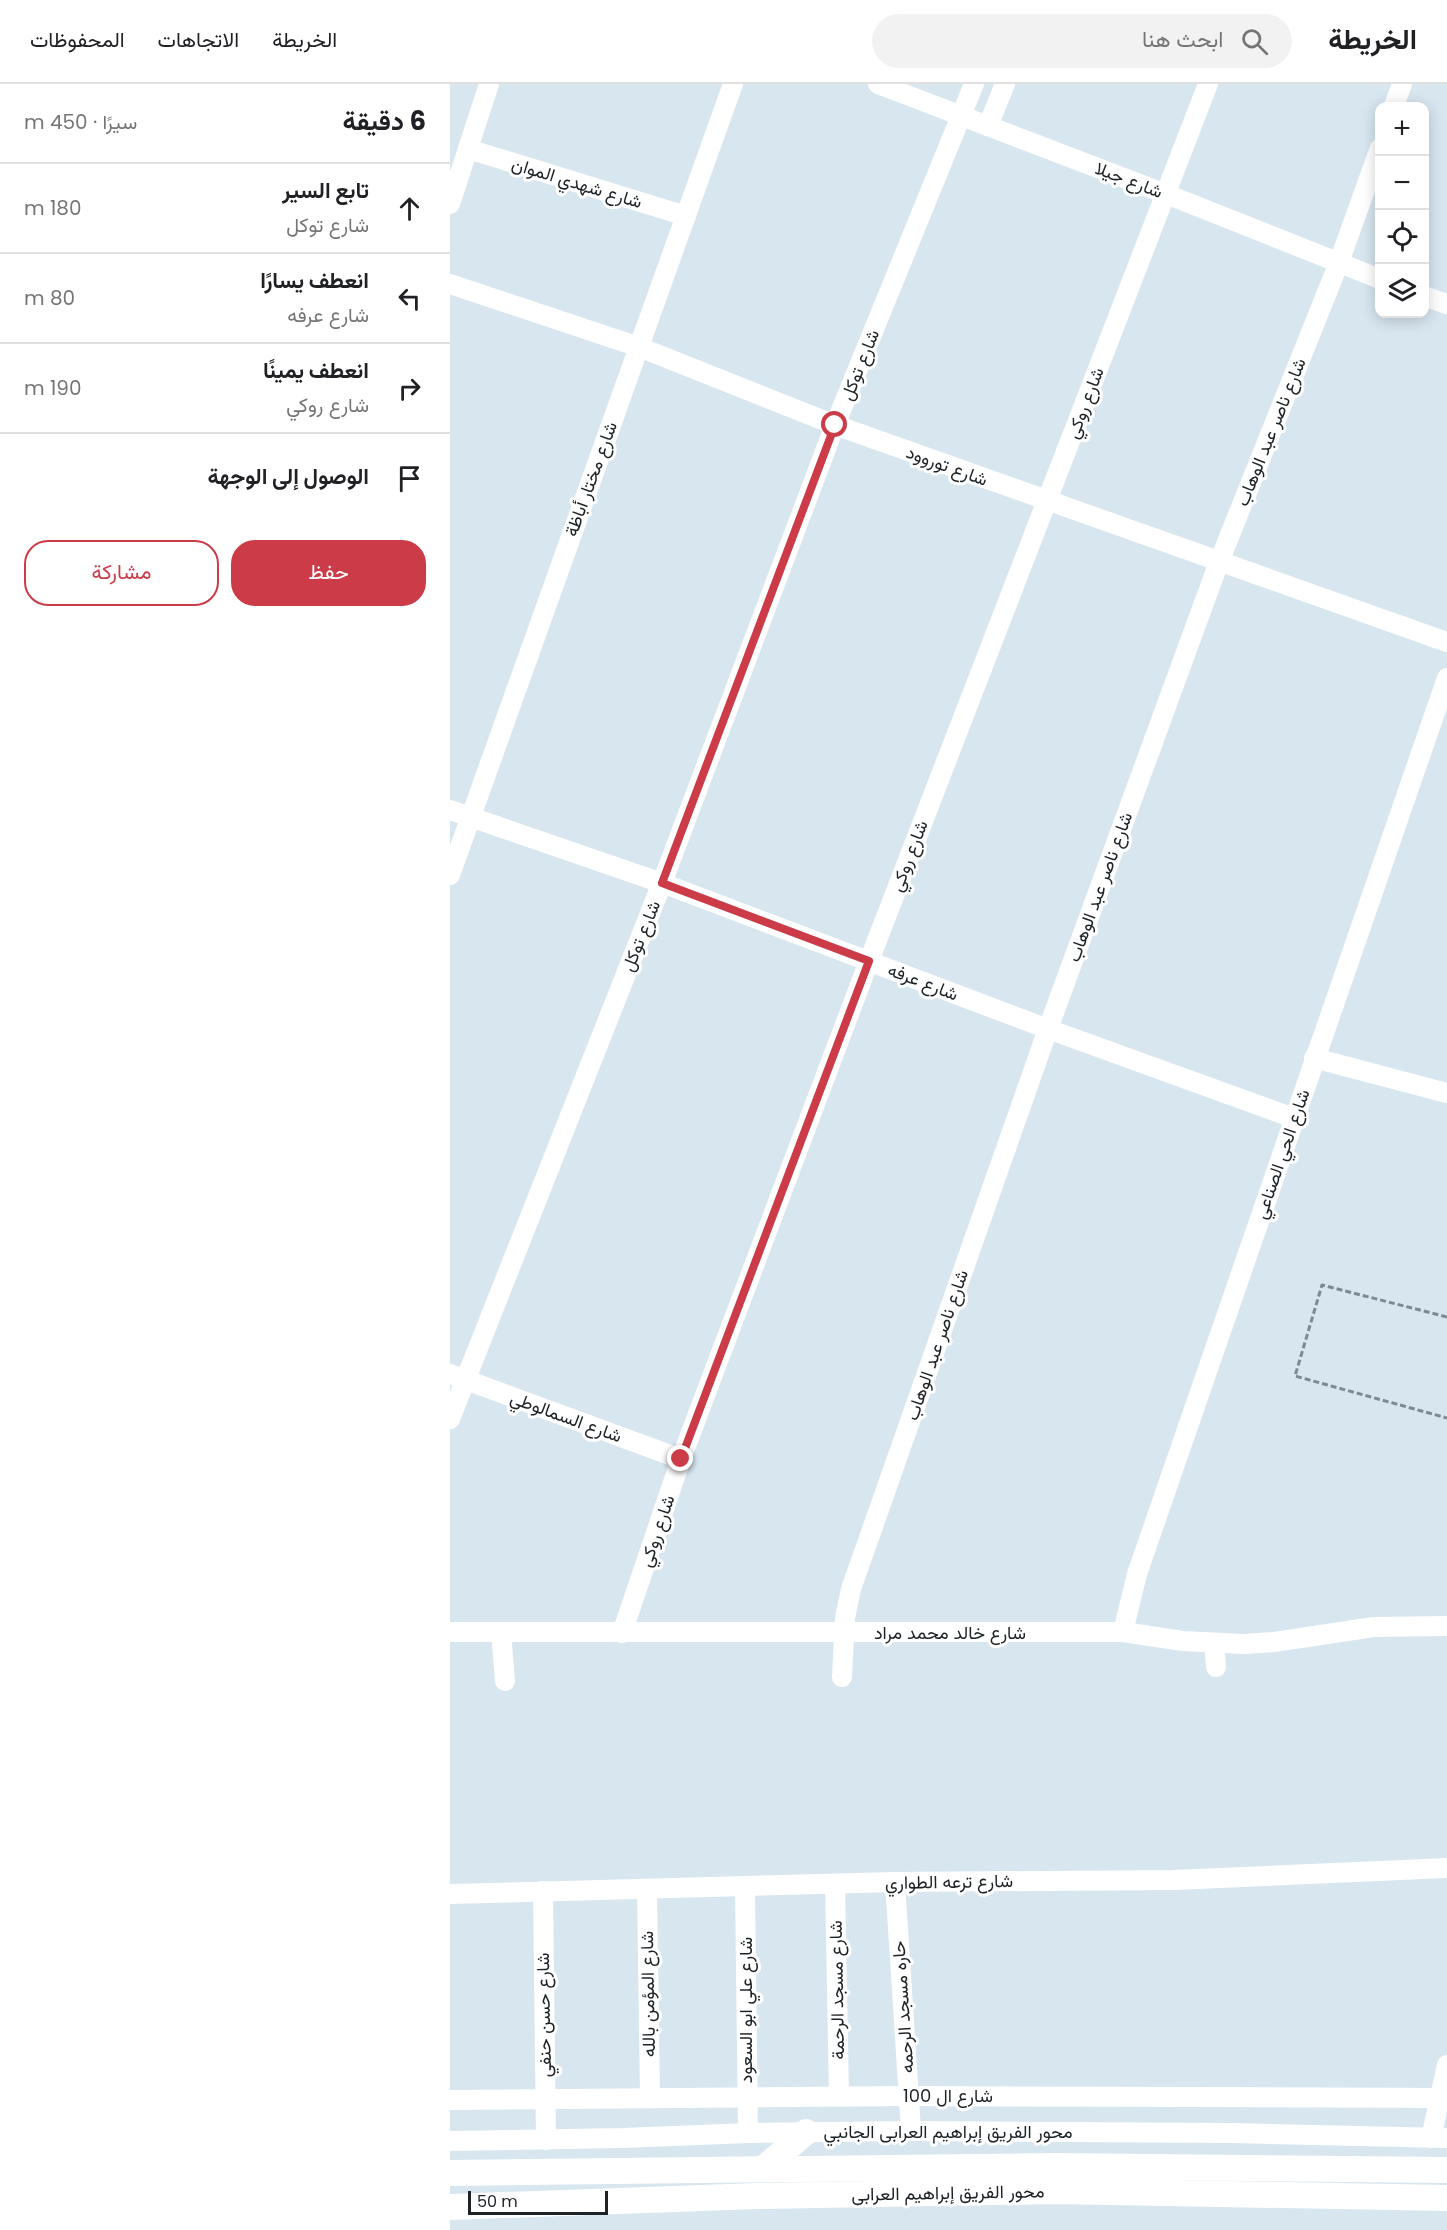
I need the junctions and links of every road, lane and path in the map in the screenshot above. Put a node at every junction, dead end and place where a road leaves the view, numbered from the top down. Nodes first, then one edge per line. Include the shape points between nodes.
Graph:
1 (489, 84) edge
2 (733, 84) edge
3 (878, 84) edge
4 (974, 84) edge
5 (1005, 84) edge
6 (1208, 84) edge
7 (1402, 84) edge
8 (1395, 102) edge
9 (962, 116) junction
10 (988, 126) junction
11 (468, 149) junction
12 (1377, 156) edge
13 (455, 167) edge
14 (1166, 194) junction
15 (450, 204) edge
16 (686, 216) junction
17 (1338, 265) junction
18 (1375, 277) edge
19 (450, 284) edge
20 (1429, 297) edge
21 (1447, 304) edge
22 (639, 347) junction
23 (835, 425) junction
24 (1046, 502) junction
25 (1219, 562) junction
26 (1447, 642) edge
27 (1447, 678) edge
28 (450, 810) edge
29 (471, 817) junction
30 (450, 875) edge
31 (662, 883) junction
32 (869, 961) junction
33 (1048, 1029) junction
34 (1314, 1058) junction
35 (1447, 1093) edge
36 (1294, 1118) junction
37 (1447, 1317) edge
38 (458, 1377) edge
39 (1447, 1418) edge
40 (450, 1419) edge
41 (681, 1459) junction
42 (1447, 1626) edge
43 (450, 1632) edge
44 (501, 1632) junction
45 (1124, 1632) junction
46 (622, 1633) junction
47 (844, 1633) junction
48 (1214, 1644) junction
49 (1216, 1667) dead end
50 (842, 1677) dead end
51 (505, 1681) dead end
52 (1447, 1868) edge
53 (895, 1882) junction
54 (835, 1884) junction
55 (745, 1887) junction
56 (647, 1890) junction
57 (543, 1891) junction
58 (450, 1894) edge
59 (1447, 2065) edge
60 (839, 2096) junction
61 (909, 2096) junction
62 (746, 2097) junction
63 (650, 2098) junction
64 (1443, 2098) edge
65 (545, 2099) junction
66 (450, 2100) edge
67 (806, 2132) junction
68 (911, 2132) junction
69 (748, 2133) junction
70 (1439, 2138) edge
71 (546, 2140) junction
72 (450, 2141) edge
73 (763, 2169) junction
74 (1447, 2170) edge
75 (450, 2173) edge
76 (1447, 2198) edge
77 (450, 2207) edge

1 - 11 street
2 - 16 street, شارع مختار أباظة
3 - 9 street, شارع جيلا
4 - 9 street, شارع توكل
5 - 10 street
6 - 14 street, شارع روكي
7 - 8 street
9 - 10 street, شارع جيلا
9 - 23 street, شارع توكل
10 - 14 street, شارع جيلا
11 - 13 street
11 - 16 street, شارع شهدي الموان
12 - 17 street, شارع ناصر عبد الوهاب
13 - 15 street
14 - 17 street, شارع جيلا
14 - 24 street, شارع روكي
16 - 22 street, شارع مختار أباظة
17 - 18 street, شارع جيلا
17 - 25 street, شارع ناصر عبد الوهاب
19 - 22 street, شارع توروود
20 - 21 street
22 - 23 street, شارع توروود
22 - 29 street, شارع مختار أباظة
23 - 24 street, شارع توروود
23 - 31 street, شارع توكل
24 - 25 street, شارع توروود
24 - 32 street, شارع روكي
25 - 26 street, شارع توروود
25 - 33 street, شارع ناصر عبد الوهاب
27 - 34 street, شارع الحي الصناعي
28 - 29 street, شارع عرفه
29 - 30 street, شارع مختار أباظة
29 - 31 street, شارع عرفه
31 - 32 street, شارع عرفه
31 - 38 street, شارع توكل
32 - 33 street, شارع عرفه
32 - 41 street, شارع روكي
33 - 36 street, شارع عرفه
33 - 47 street, شارع ناصر عبد الوهاب via 851,1589
34 - 35 street
34 - 36 street, شارع الحي الصناعي
36 - 45 street, شارع الحي الصناعي via 1137,1574
37 - 39 path via 1322,1285 1295,1376
38 - 40 street, شارع توكل
38 - 41 street, شارع السمالوطي
41 - 46 street, شارع روكي
42 - 48 street, شارع خالد محمد مراد via 1374,1627 1275,1642
43 - 44 street, شارع خالد محمد مراد
44 - 46 street, شارع خالد محمد مراد
44 - 51 street
45 - 47 street, شارع خالد محمد مراد
45 - 48 street, شارع خالد محمد مراد
46 - 47 street, شارع خالد محمد مراد
47 - 50 street, شارع ناصر عبد الوهاب
48 - 49 street
52 - 53 street, شارع ترعه الطواري via 1174,1880
53 - 54 street, شارع ترعه الطواري
53 - 61 street, حاره مسجد الرحمه
54 - 55 street, شارع ترعه الطواري
54 - 60 street, شارع مسجد الرحمة
55 - 56 street, شارع ترعه الطواري
55 - 62 street, شارع علي ابو السعود
56 - 57 street, شارع ترعه الطواري
56 - 63 street, شارع المؤمن بالله
57 - 58 street, شارع ترعه الطواري
57 - 65 street, شارع حسن حنفي
59 - 64 street
60 - 61 street, شارع ال 100
60 - 62 street, شارع ال 100
61 - 64 street, شارع ال 100
61 - 68 street, حاره مسجد الرحمه
62 - 63 street, شارع ال 100
62 - 69 street, شارع علي ابو السعود
63 - 65 street, شارع ال 100
64 - 70 street
65 - 66 street, شارع ال 100
65 - 71 street, شارع حسن حنفي
67 - 68 street, محور الفريق إبراهيم العرابى الجانبي
67 - 69 street, محور الفريق إبراهيم العرابى الجانبي
67 - 73 main road
68 - 70 street, محور الفريق إبراهيم العرابى الجانبي
69 - 71 street, محور الفريق إبراهيم العرابى الجانبي
71 - 72 street, محور الفريق إبراهيم العرابى الجانبي
73 - 74 main road, محور الفريق إبراهيم العرابى via 1055,2166
73 - 75 main road, محور الفريق إبراهيم العرابى
76 - 77 main road, محور الفريق إبراهيم العرابى via 1055,2192 757,2196

